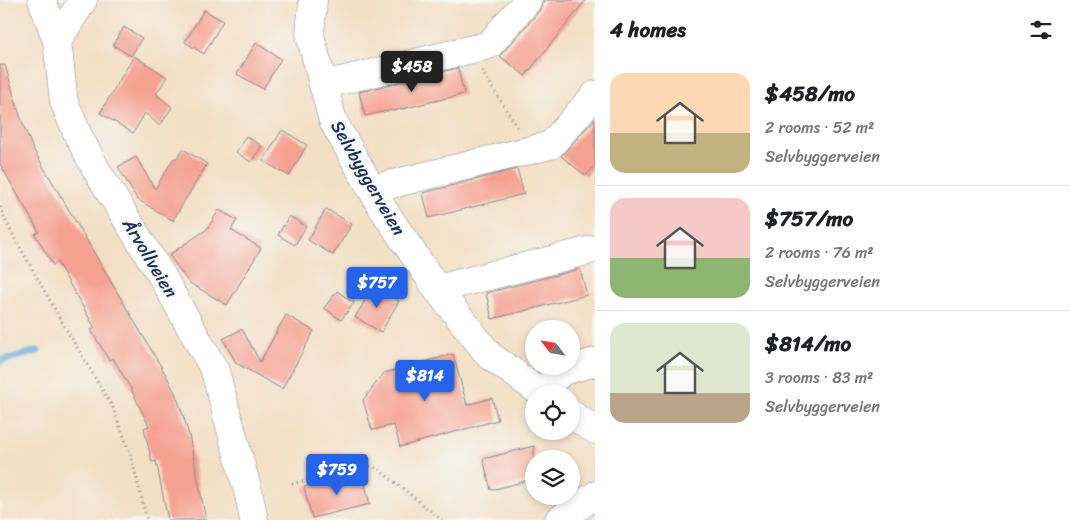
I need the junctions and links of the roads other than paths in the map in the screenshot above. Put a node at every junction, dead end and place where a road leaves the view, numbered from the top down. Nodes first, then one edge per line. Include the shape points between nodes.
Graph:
1 (42, 0) edge
2 (82, 0) edge
3 (313, 0) edge
4 (528, 0) edge
5 (57, 42) junction
6 (323, 85) junction
7 (595, 95) edge
8 (372, 189) junction
9 (595, 249) edge
10 (437, 289) junction
11 (595, 362) edge
12 (531, 385) edge
13 (550, 385) edge
14 (580, 420) edge
15 (595, 430) edge
16 (595, 495) edge
17 (254, 520) edge
18 (559, 520) edge

1 - 5 street, Årvollveien
2 - 5 street
3 - 6 street, Selvbyggerveien via 310,35
4 - 6 street via 489,44
5 - 17 street, Årvollveien via 64,102 78,135 164,278 215,372
6 - 8 street, Selvbyggerveien via 333,121
7 - 8 street via 551,145
8 - 10 street, Selvbyggerveien
9 - 10 street
10 - 12 street, Selvbyggerveien via 489,355
11 - 13 street via 563,371
14 - 15 street
16 - 18 street

